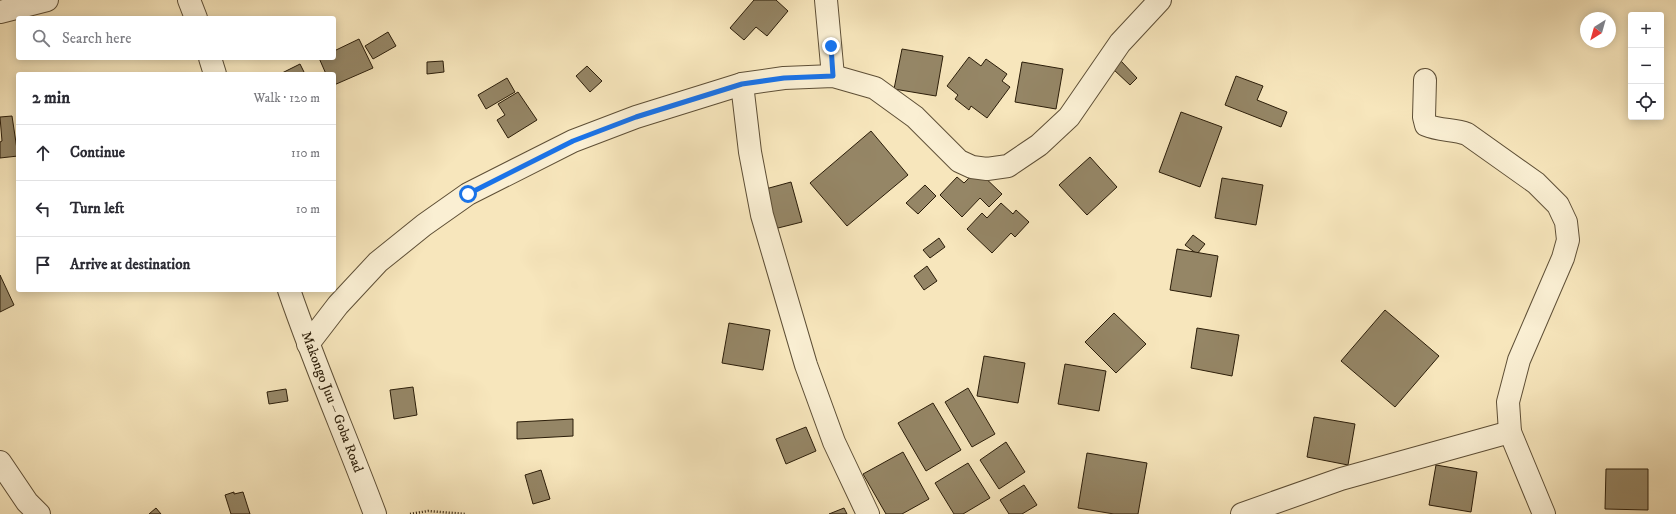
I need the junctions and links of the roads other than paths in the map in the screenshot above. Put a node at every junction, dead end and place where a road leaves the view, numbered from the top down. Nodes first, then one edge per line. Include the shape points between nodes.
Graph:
1 (47, 0) edge
2 (189, 0) edge
3 (826, 0) edge
4 (1160, 0) edge
5 (0, 12) edge
6 (195, 16) edge
7 (211, 60) edge
8 (214, 72) edge
9 (833, 76) junction
10 (1425, 80) dead end
11 (742, 84) junction
12 (290, 292) edge
13 (308, 344) junction
14 (1510, 432) junction
15 (0, 462) edge
16 (38, 514) edge
17 (375, 514) edge
18 (868, 514) edge
19 (1242, 514) edge
20 (1544, 514) edge

1 - 5 street
2 - 6 street
3 - 9 street
4 - 9 street via 1120,43 1069,117 1039,145 1008,166 987,169 972,167 959,161 915,117 875,88
7 - 8 street
9 - 11 street via 784,78
10 - 14 street via 1426,125 1467,134 1536,183 1558,205 1566,222 1568,240 1563,258 1519,360 1508,402
11 - 13 street via 636,117 573,141 468,194 378,262 338,305
11 - 18 street via 750,152 762,214 803,358 834,442
12 - 13 street, Makongo Juu – Goba Road
13 - 17 street, Makongo Juu – Goba Road
14 - 19 street via 1341,479
14 - 20 street
15 - 16 street

